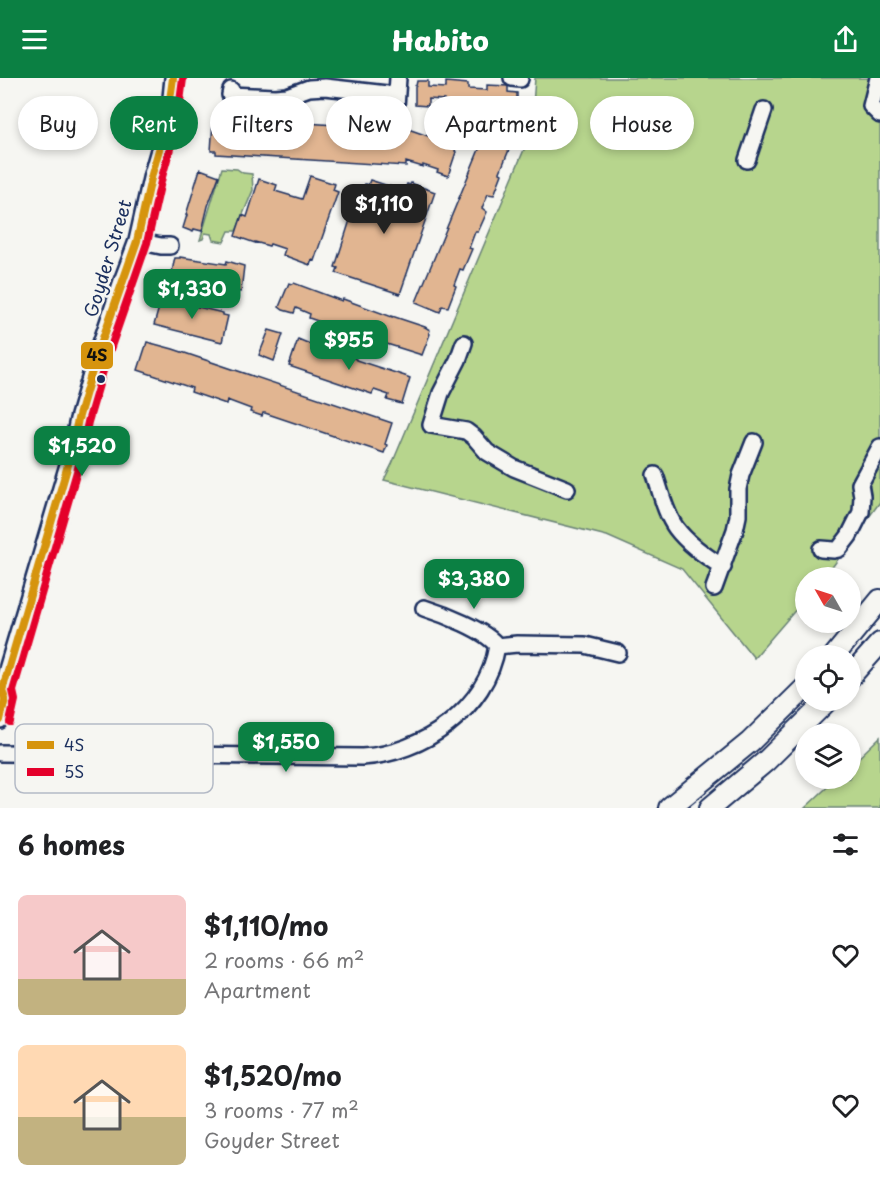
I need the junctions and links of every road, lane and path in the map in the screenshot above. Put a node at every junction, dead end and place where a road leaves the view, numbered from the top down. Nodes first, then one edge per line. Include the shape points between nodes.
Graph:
1 (173, 78) edge
2 (398, 78) edge
3 (512, 78) edge
4 (878, 78) edge
5 (520, 79) edge
6 (231, 90) dead end
7 (764, 110) dead end
8 (880, 115) edge
9 (747, 160) dead end
10 (137, 241) junction
11 (170, 246) dead end
12 (464, 344) dead end
13 (754, 442) dead end
14 (880, 447) edge
15 (656, 475) dead end
16 (567, 489) dead end
17 (821, 549) dead end
18 (723, 567) junction
19 (714, 588) dead end
20 (880, 600) edge
21 (424, 608) dead end
22 (880, 643) edge
23 (843, 645) edge
24 (497, 646) junction
25 (618, 653) dead end
26 (861, 665) edge
27 (1, 692) edge
28 (795, 698) edge
29 (817, 711) edge
30 (0, 720) edge
31 (0, 753) edge
32 (15, 753) edge
33 (213, 756) edge
34 (669, 808) edge
35 (710, 808) edge

1 - 10 street, Goyder Street via 167,122
2 - 6 street via 396,101 325,87 275,97 230,95
3 - 5 street
4 - 8 street via 871,106
7 - 9 street
10 - 11 street
10 - 27 street, Goyder Street via 80,409 70,458
12 - 16 street via 431,425 466,431 487,452 514,468
13 - 18 street via 741,475 738,516
14 - 17 street via 860,484 861,512 849,536 839,549
15 - 18 street via 675,526 707,558
18 - 19 street
20 - 23 main road
21 - 24 street via 454,618
22 - 26 main road
24 - 25 street via 585,645
24 - 33 street via 483,682 462,712 414,745 362,758
27 - 30 street, Goyder Street via 5,699
28 - 34 main road
29 - 35 main road
31 - 32 street

